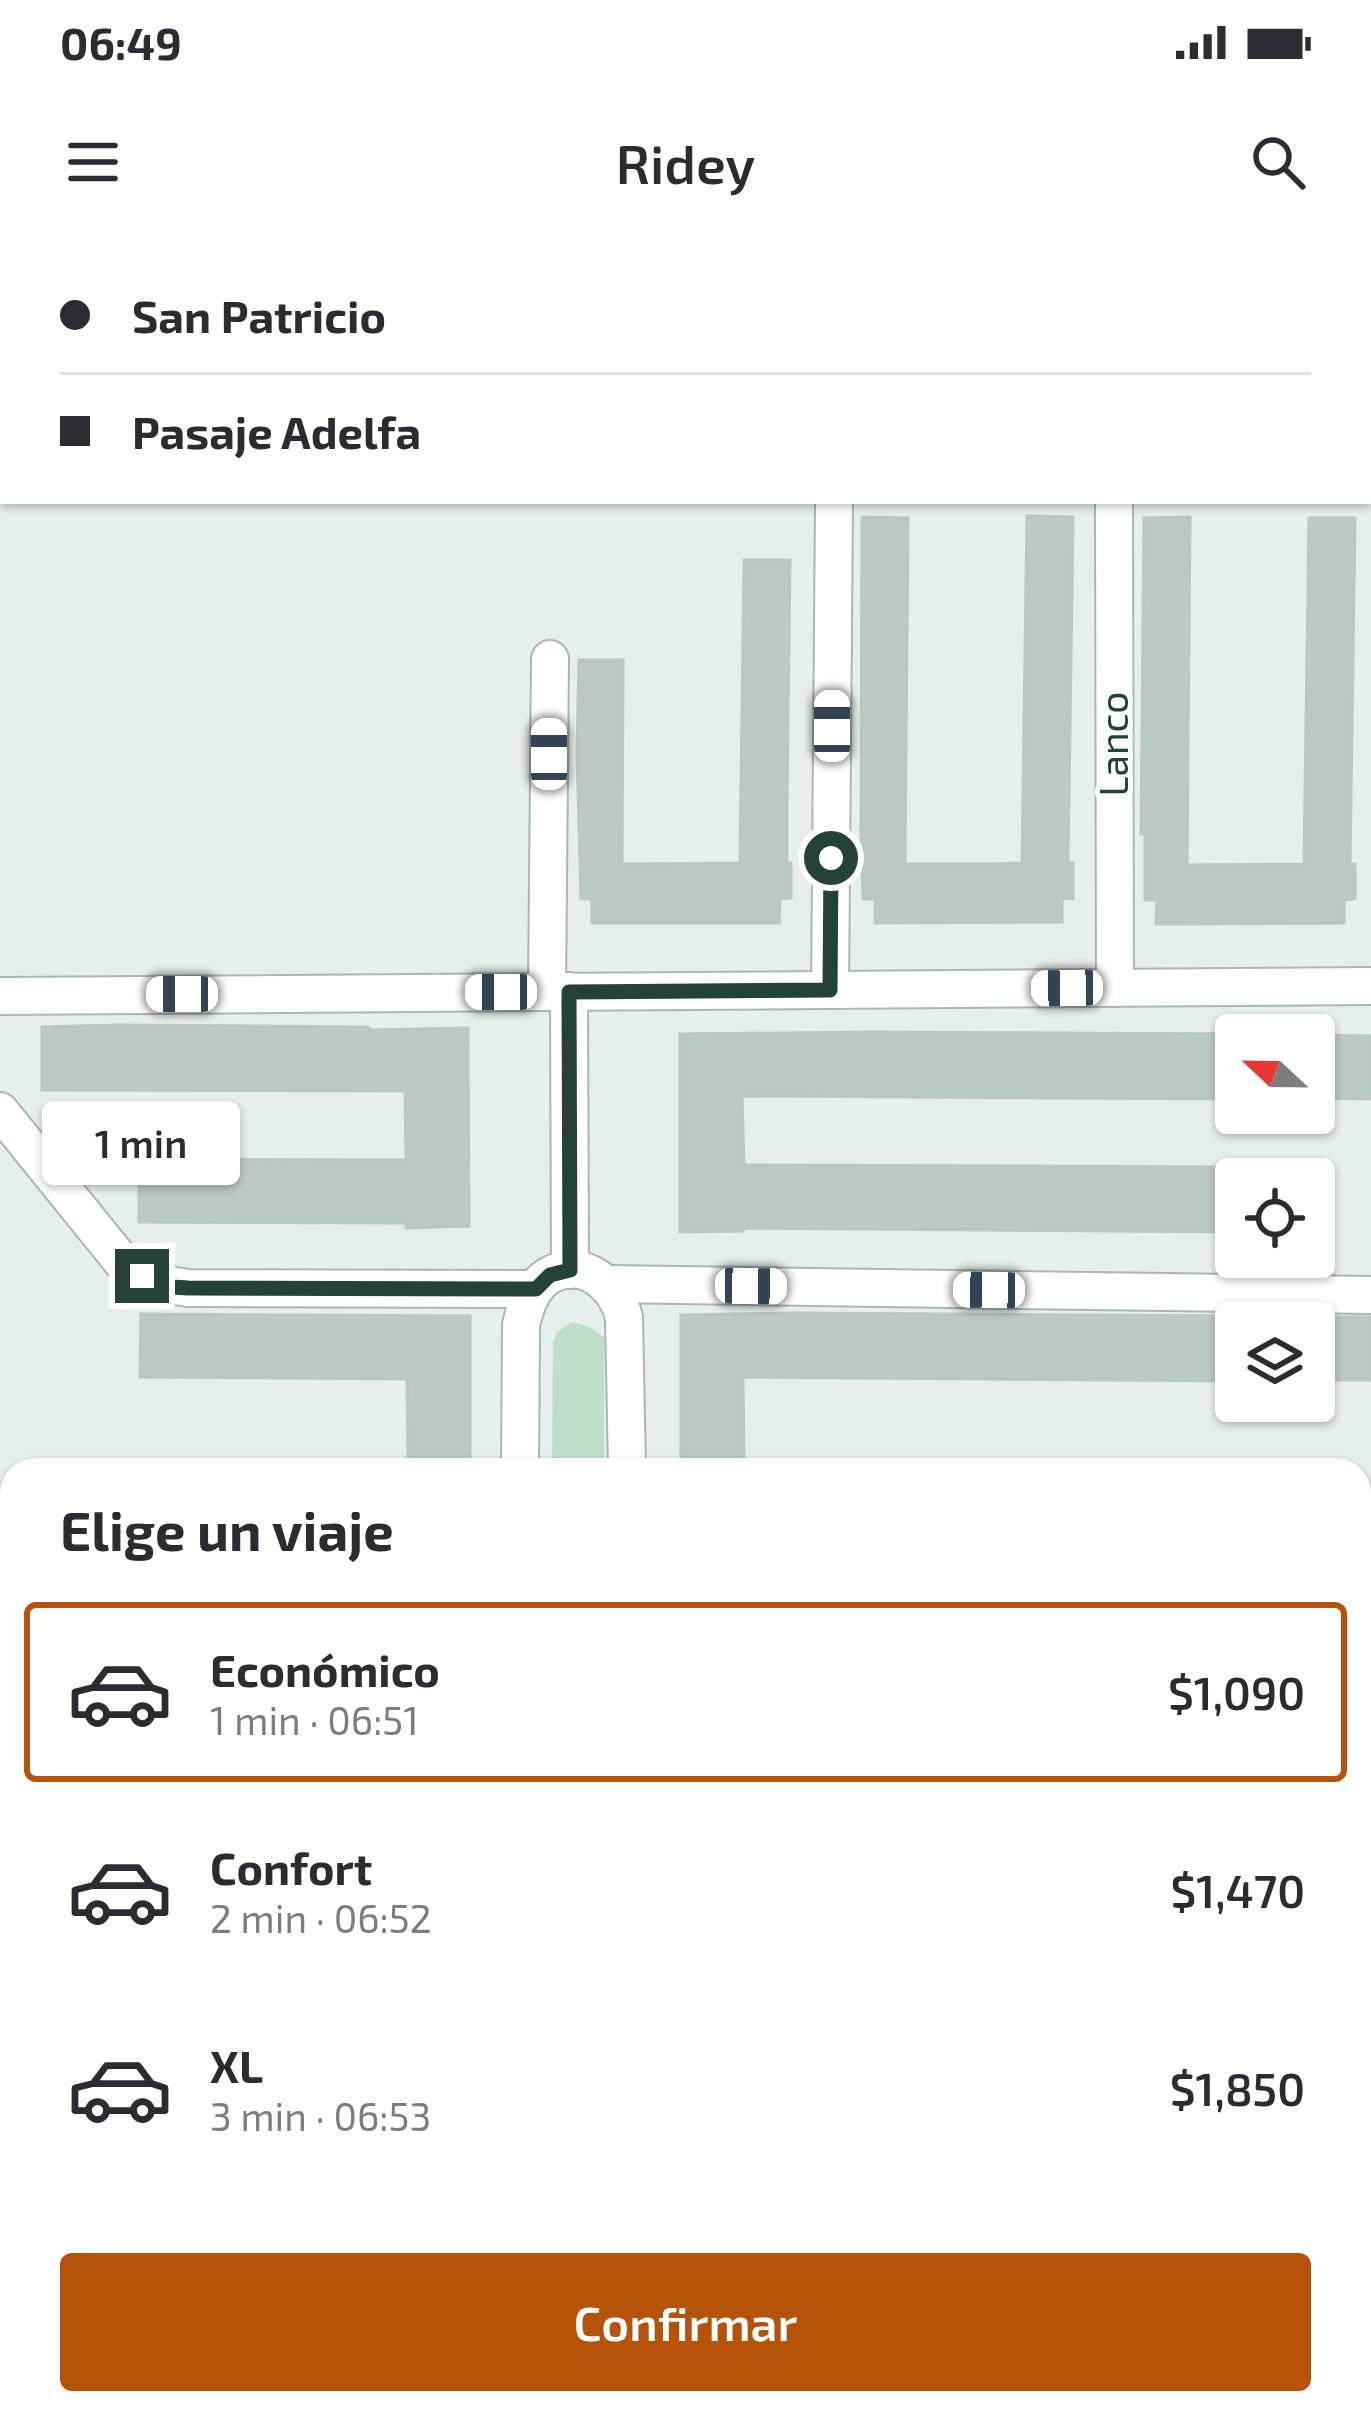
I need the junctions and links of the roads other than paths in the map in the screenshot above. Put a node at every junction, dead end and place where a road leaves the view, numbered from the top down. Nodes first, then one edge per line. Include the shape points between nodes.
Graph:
1 (1114, 504) edge
2 (835, 506) dead end
3 (550, 658) dead end
4 (1371, 986) edge
5 (1115, 988) junction
6 (830, 990) junction
7 (558, 992) junction
8 (0, 996) edge
9 (0, 1112) edge
10 (570, 1270) junction
11 (608, 1284) junction
12 (536, 1289) junction
13 (1371, 1295) edge
14 (520, 1458) edge
15 (627, 1458) edge

1 - 5 street, Lanco
2 - 6 street
3 - 7 street
4 - 5 street
5 - 6 street
6 - 7 street
7 - 8 street
7 - 10 street
9 - 12 street via 123,1263 156,1282
10 - 11 street
10 - 12 street
11 - 13 street
11 - 15 street via 625,1318
12 - 14 street via 521,1325

